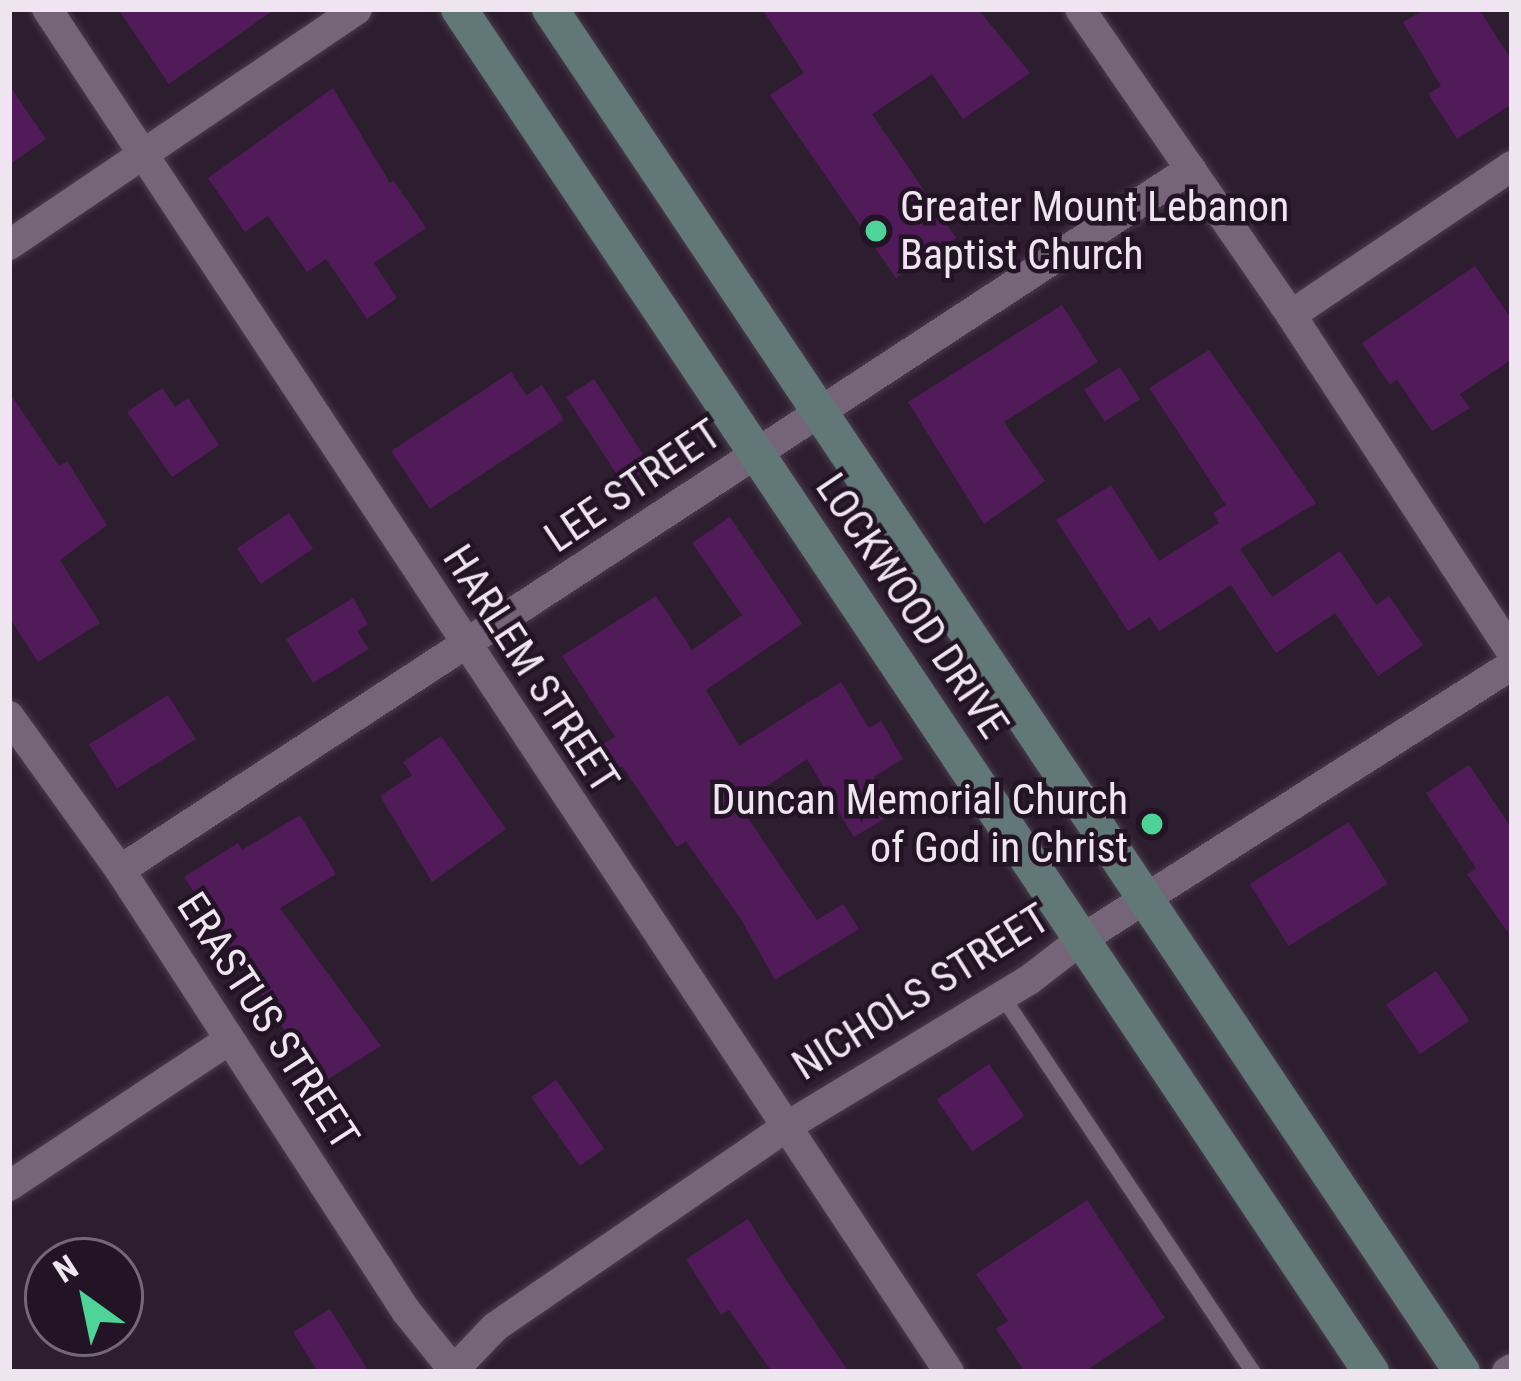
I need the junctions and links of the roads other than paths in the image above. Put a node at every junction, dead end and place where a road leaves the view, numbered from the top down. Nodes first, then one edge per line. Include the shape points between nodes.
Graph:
1 (47, 9) edge
2 (357, 9) edge
3 (459, 9) edge
4 (550, 9) edge
5 (1080, 9) edge
6 (146, 154) junction
7 (1512, 166) edge
8 (1191, 169) junction
9 (9, 245) edge
10 (1291, 315) junction
11 (822, 414) junction
12 (756, 454) junction
13 (465, 648) junction
14 (1512, 653) edge
15 (1512, 665) edge
16 (9, 716) edge
17 (120, 870) junction
18 (1147, 901) junction
19 (1082, 939) junction
20 (1002, 996) junction
21 (229, 1040) junction
22 (786, 1126) junction
23 (9, 1186) edge
24 (454, 1371) edge
25 (949, 1372) edge
26 (1253, 1372) edge
27 (1371, 1372) edge
28 (1462, 1372) edge

1 - 6 street, HARLEM STREET
2 - 6 street
3 - 12 main road, LOCKWOOD DRIVE
4 - 11 main road, LOCKWOOD DRIVE
5 - 8 street
6 - 9 street
6 - 13 street, HARLEM STREET
7 - 10 street
8 - 10 street
8 - 11 street, LEE STREET
10 - 14 street
11 - 12 street, LEE STREET
11 - 18 main road, LOCKWOOD DRIVE
12 - 13 street, LEE STREET
12 - 19 main road, LOCKWOOD DRIVE
13 - 17 street, LEE STREET
13 - 22 street, HARLEM STREET
15 - 18 street, NICHOLS STREET
16 - 17 street, ERASTUS STREET
17 - 21 street, ERASTUS STREET
18 - 19 street, NICHOLS STREET
18 - 28 main road, LOCKWOOD DRIVE
19 - 20 street, NICHOLS STREET
19 - 27 main road, LOCKWOOD DRIVE
20 - 22 street, NICHOLS STREET
20 - 26 lane
21 - 23 street
21 - 24 street, ERASTUS STREET
22 - 24 street, NICHOLS STREET via 495,1327
22 - 25 street, HARLEM STREET

